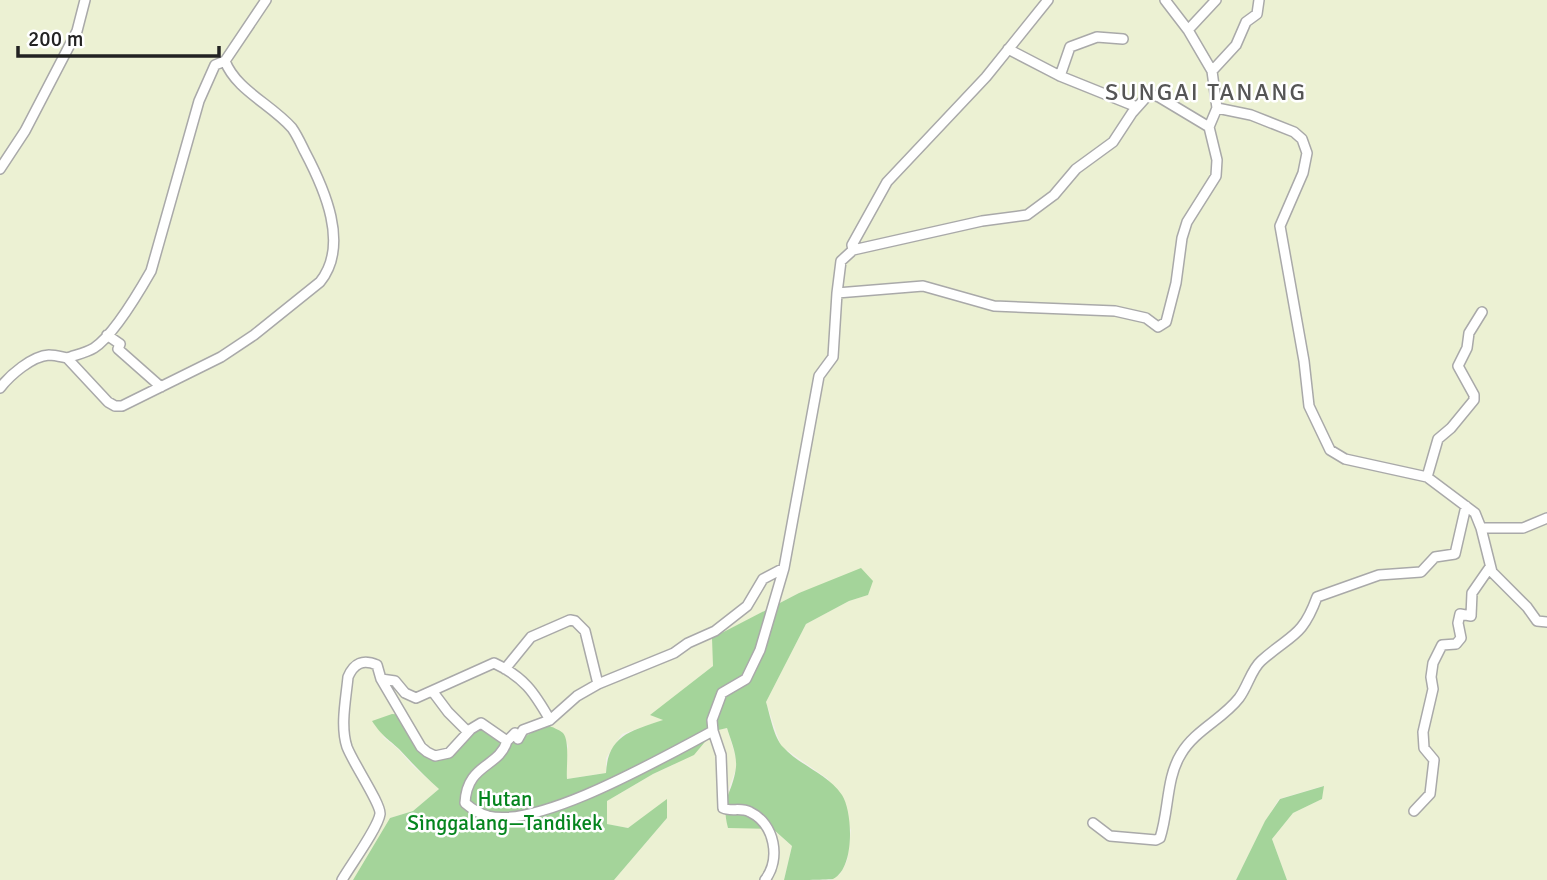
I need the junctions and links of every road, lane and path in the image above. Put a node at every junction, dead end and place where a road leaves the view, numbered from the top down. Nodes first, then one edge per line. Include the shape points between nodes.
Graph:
1 (85, 0) edge
2 (266, 0) edge
3 (1048, 0) edge
4 (1165, 0) edge
5 (1216, 0) edge
6 (1259, 0) edge
7 (1188, 30) junction
8 (1123, 39) dead end
9 (1009, 49) junction
10 (225, 61) junction
11 (1212, 71) junction
12 (1060, 76) junction
13 (1137, 107) junction
14 (1217, 108) junction
15 (1209, 127) junction
16 (0, 169) edge
17 (853, 250) junction
18 (837, 293) junction
19 (1482, 312) dead end
20 (107, 335) junction
21 (67, 358) junction
22 (161, 387) junction
23 (0, 388) edge
24 (1427, 477) junction
25 (1466, 506) junction
26 (1547, 518) edge
27 (1481, 528) junction
28 (784, 568) junction
29 (1490, 568) junction
30 (1547, 622) edge
31 (505, 670) junction
32 (381, 679) junction
33 (598, 684) junction
34 (433, 692) junction
35 (550, 720) junction
36 (713, 731) junction
37 (468, 732) junction
38 (507, 741) junction
39 (1414, 811) dead end
40 (1093, 824) dead end
41 (342, 880) edge
42 (765, 880) edge

1 - 16 street via 77,31
2 - 10 street
3 - 9 street
4 - 7 street
5 - 7 street
6 - 11 street via 1257,14 1246,22 1236,45
7 - 11 street
8 - 12 street via 1097,37 1069,47
9 - 12 street
9 - 17 street via 887,182
10 - 20 street via 215,65 199,101 151,271
10 - 22 street via 238,82 293,130 326,200 333,233 332,259 320,282 254,335
11 - 14 street
12 - 13 street
13 - 15 street via 1153,94
13 - 17 street via 1113,142 1027,215
14 - 15 street
14 - 24 street via 1294,132 1307,153 1280,226 1309,406 1330,450 1345,459
15 - 18 street via 1216,176 1187,222 1163,326 1115,311 994,306 923,286
17 - 18 street via 841,261
18 - 28 street via 833,357 819,376
19 - 24 street via 1458,366 1474,400 1438,439
20 - 21 street via 93,349
20 - 22 street
21 - 22 street via 115,406
21 - 23 street via 48,355 31,362
24 - 25 street
25 - 27 street
25 - 40 street via 1455,554 1435,557 1421,572 1379,575 1317,597 1299,632 1259,663 1238,698 1181,753 1160,838 1110,836
26 - 27 street via 1523,528
27 - 29 street
28 - 33 street via 763,579 747,606 715,631
28 - 36 street via 761,650 746,679 722,693 714,711
29 - 30 street via 1537,621
29 - 39 street via 1472,593 1471,615 1460,614 1461,638 1456,644 1442,645 1433,663 1433,689 1423,732 1424,748 1434,760 1430,794
31 - 33 street via 531,637 570,620 585,631
31 - 34 street via 494,663
31 - 35 street via 535,693
32 - 34 street via 395,681 410,697
32 - 37 street via 427,752 435,756 449,753
32 - 41 street via 377,665 368,661 352,668 348,677 345,737 380,815
33 - 35 street
34 - 37 street
35 - 38 street via 523,730 518,739 515,733
36 - 38 street via 610,785 534,813 489,817 465,803 466,789 474,774 498,755
36 - 42 street via 720,755 723,808 750,812 772,835 774,852
37 - 38 street via 481,723

